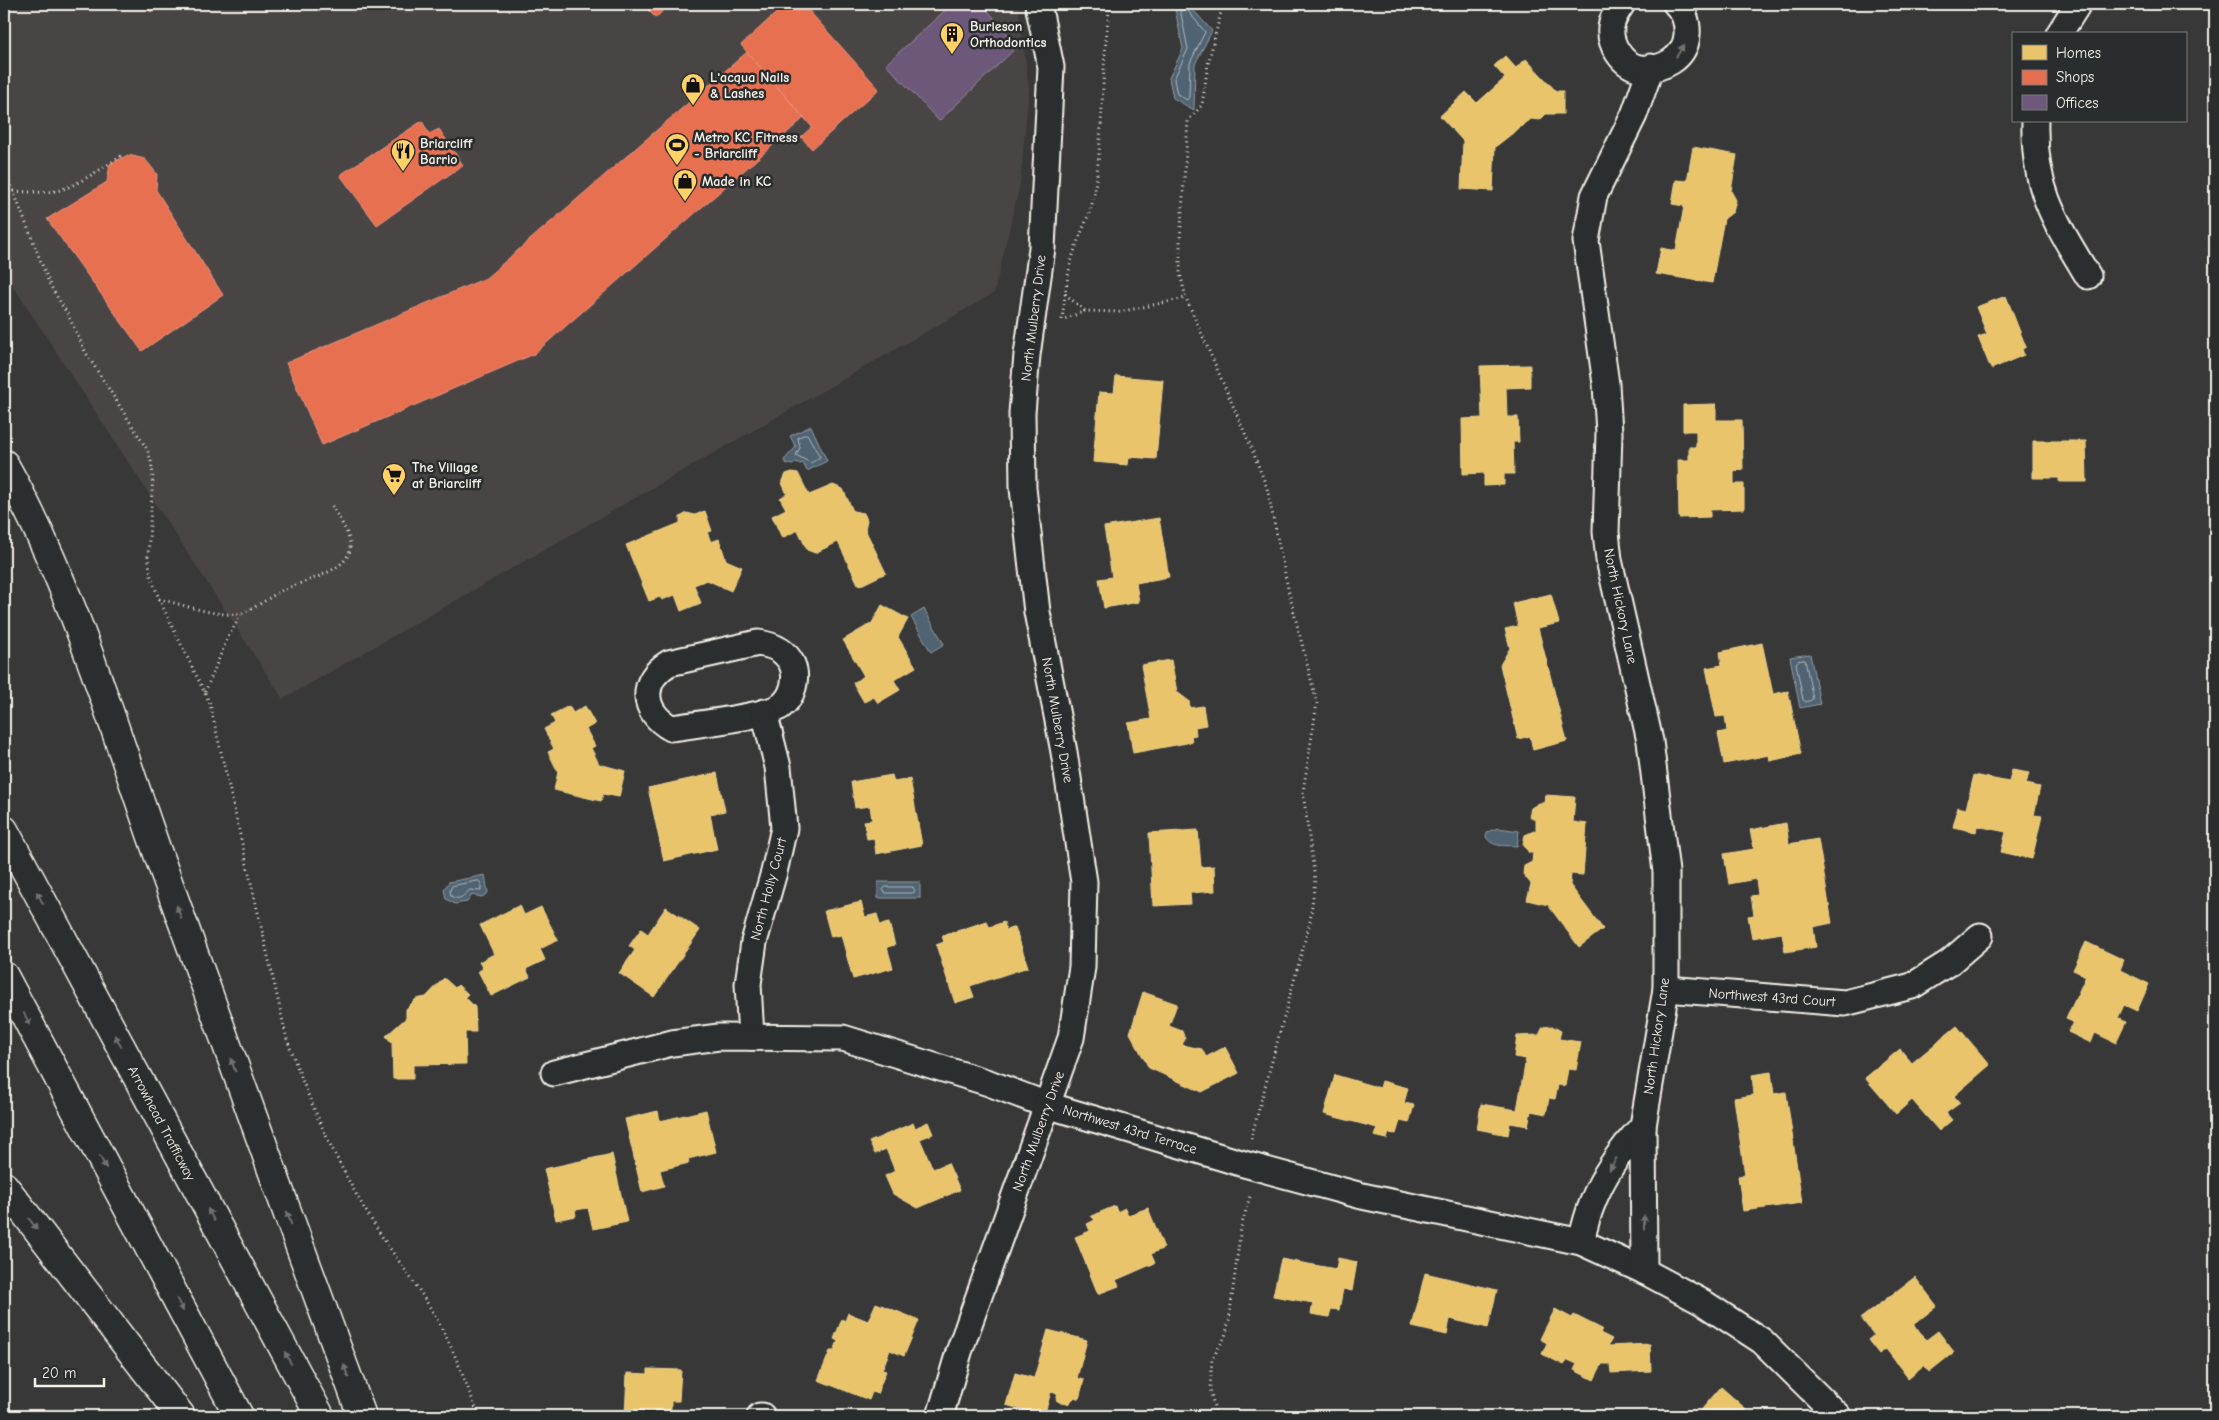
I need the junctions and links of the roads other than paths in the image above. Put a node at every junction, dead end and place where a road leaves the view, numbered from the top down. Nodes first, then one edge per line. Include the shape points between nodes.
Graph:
1 (1038, 4) edge
2 (1622, 4) edge
3 (1676, 4) edge
4 (2078, 4) edge
5 (2060, 32) edge
6 (1652, 67) junction
7 (2035, 122) edge
8 (2088, 276) dead end
9 (4, 464) edge
10 (764, 712) junction
11 (4, 830) edge
12 (1980, 936) dead end
13 (4, 976) edge
14 (1666, 988) junction
15 (751, 1037) junction
16 (554, 1073) dead end
17 (1047, 1104) junction
18 (1644, 1126) junction
19 (4, 1186) edge
20 (1581, 1242) junction
21 (1644, 1271) junction
22 (180, 1416) edge
23 (239, 1416) edge
24 (320, 1416) edge
25 (362, 1416) edge
26 (940, 1416) edge
27 (1838, 1416) edge

1 - 17 street, North Mulberry Drive via 1051,67 1042,248 1022,413 1023,488 1037,612 1064,752 1084,882 1082,967 1071,1038
2 - 6 street via 1614,15 1611,28 1617,52 1638,68
6 -> 3 street via 1663,66 1682,51 1688,28
4 - 5 street
6 - 14 street, North Hickory Lane via 1634,115 1594,196 1586,241 1606,384 1609,433 1606,532 1609,560 1650,741 1666,872
7 - 8 street via 2034,143 2040,183 2052,215
25 -> 9 highway via 69,603 25,501
10 - 10 street via 780,706 788,698 795,678 788,657 770,644 758,643 669,663 659,669 648,690 653,714 671,728
10 - 15 street, North Holly Court via 778,767 784,828 754,942 748,984
24 -> 11 highway, Arrowhead Trafficway
12 - 14 street, Northwest 43rd Court via 1950,962 1912,986 1845,1003
13 -> 23 highway
14 - 18 street, North Hickory Lane
15 - 16 street, Northwest 43rd Terrace via 672,1043
15 - 17 street, Northwest 43rd Terrace via 843,1038
17 - 20 street, Northwest 43rd Terrace via 1362,1196
17 - 26 street, North Mulberry Drive via 959,1352
18 -> 20 street via 1624,1146 1606,1176 1592,1204
21 -> 18 street, North Hickory Lane
19 -> 22 highway
20 - 21 street, Northwest 43rd Terrace
21 - 27 street via 1702,1302 1762,1340

